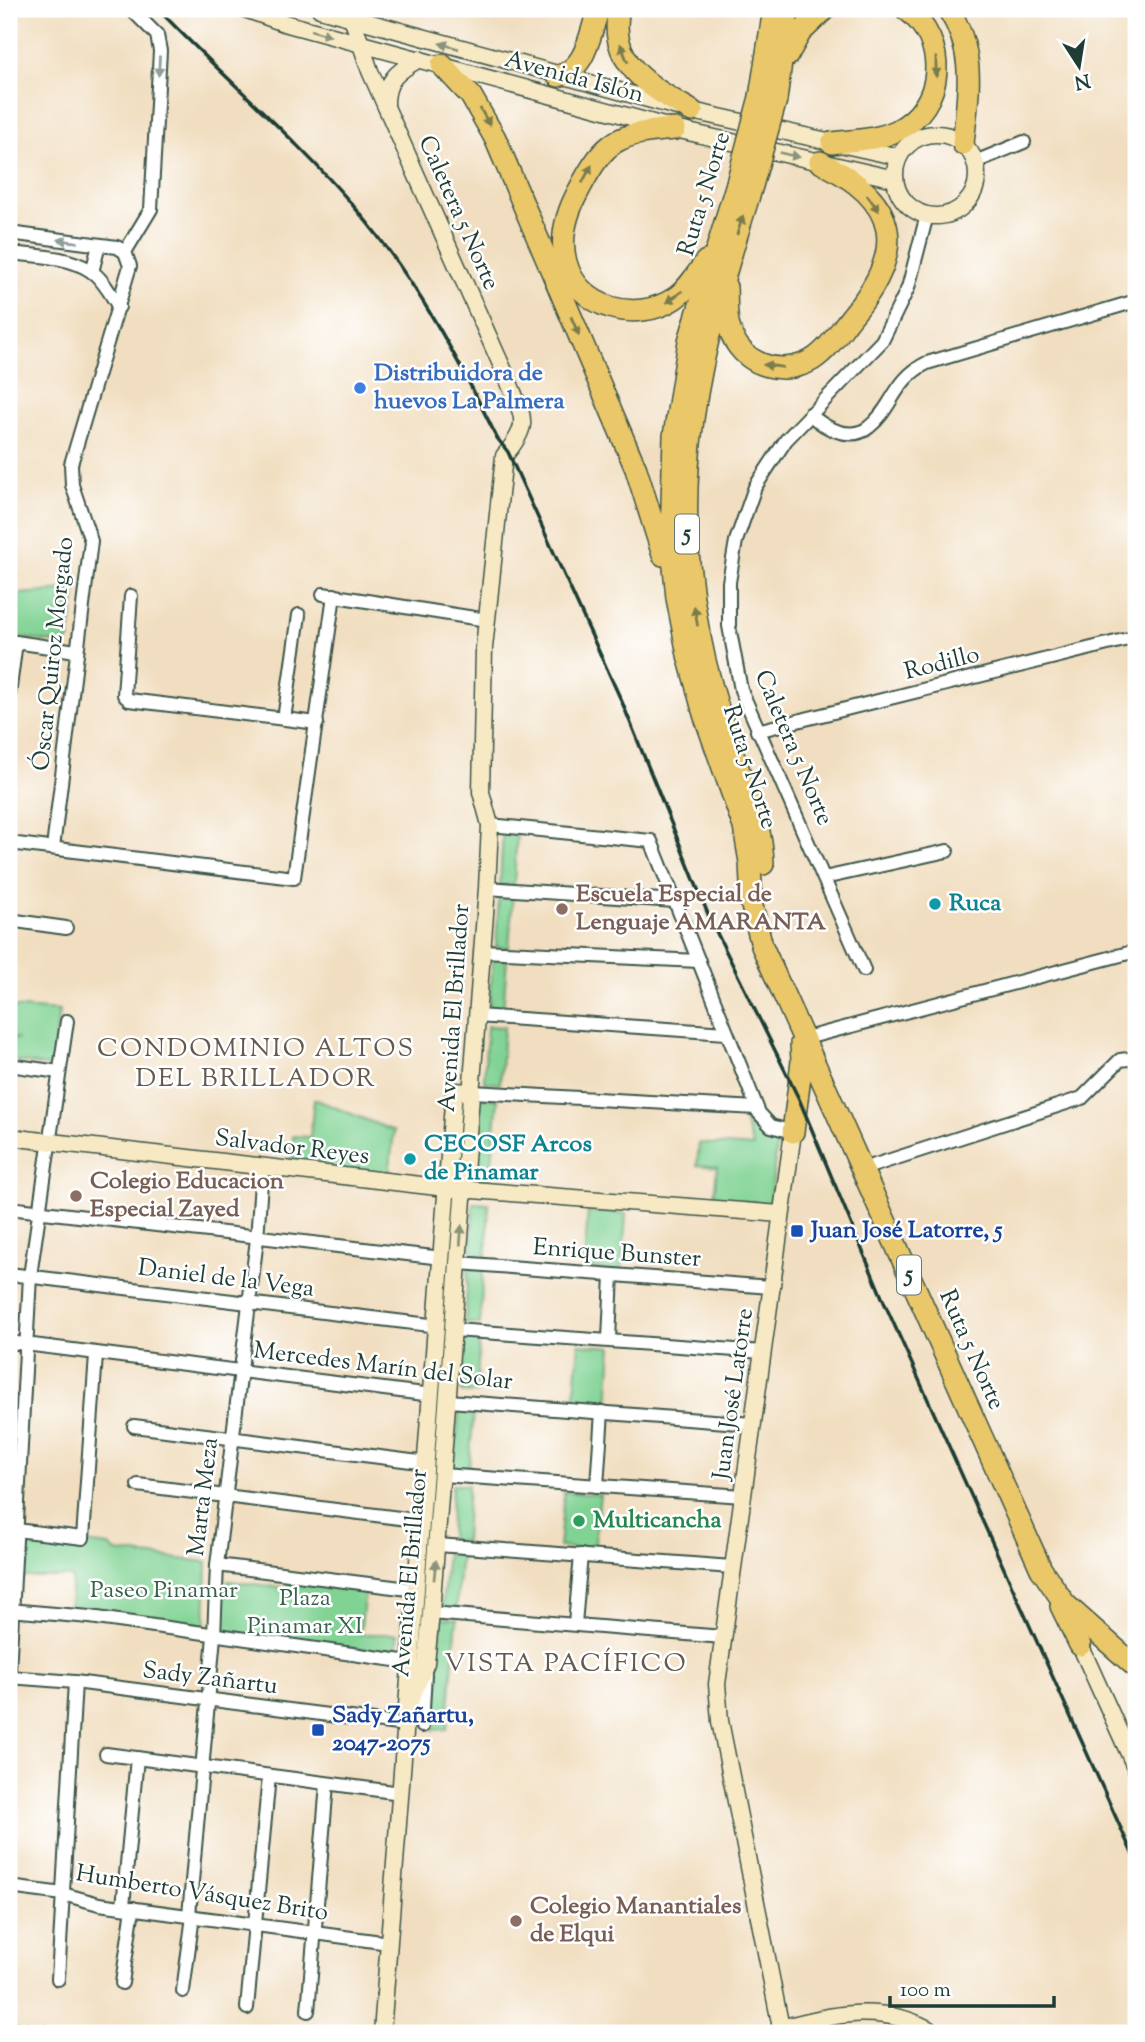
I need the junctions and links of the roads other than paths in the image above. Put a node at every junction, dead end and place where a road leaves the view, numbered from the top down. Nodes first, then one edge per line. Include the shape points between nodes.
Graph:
1 (131, 9) edge
2 (246, 9) edge
3 (320, 9) edge
4 (599, 9) edge
5 (620, 9) edge
6 (757, 9) edge
7 (774, 9) edge
8 (788, 9) edge
9 (825, 9) edge
10 (906, 9) edge
11 (948, 9) edge
12 (350, 13) edge
13 (280, 16) edge
14 (359, 44) junction
15 (419, 59) junction
16 (776, 60) junction
17 (442, 65) junction
18 (558, 76) junction
19 (386, 109) junction
20 (692, 111) junction
21 (676, 129) junction
22 (1024, 142) dead end
23 (832, 143) junction
24 (963, 144) junction
25 (899, 157) junction
26 (820, 162) junction
27 (975, 162) junction
28 (895, 180) junction
29 (744, 184) junction
30 (927, 215) junction
31 (9, 233) edge
32 (99, 245) junction
33 (717, 245) junction
34 (125, 252) junction
35 (9, 253) edge
36 (727, 264) junction
37 (92, 272) junction
38 (1136, 301) edge
39 (119, 307) junction
40 (810, 414) junction
41 (523, 426) joint
42 (131, 596) dead end
43 (299, 615) dead end
44 (487, 620) junction
45 (682, 628) junction
46 (1136, 637) edge
47 (12, 641) edge
48 (76, 651) junction
49 (9, 695) edge
50 (284, 719) junction
51 (317, 723) junction
52 (757, 732) junction
53 (490, 825) junction
54 (9, 843) edge
55 (53, 848) junction
56 (947, 851) dead end
57 (824, 878) junction
58 (487, 888) junction
59 (675, 901) junction
60 (9, 920) edge
61 (66, 928) dead end
62 (1136, 950) edge
63 (482, 951) junction
64 (699, 961) junction
65 (864, 970) dead end
66 (477, 1016) junction
67 (67, 1021) dead end
68 (726, 1032) junction
69 (805, 1036) junction
70 (1136, 1058) edge
71 (9, 1065) edge
72 (59, 1072) junction
73 (825, 1089) junction
74 (472, 1092) junction
75 (799, 1099) junction
76 (756, 1108) junction
77 (793, 1132) junction
78 (9, 1136) edge
79 (49, 1141) junction
80 (869, 1167) junction
81 (262, 1168) junction
82 (446, 1188) junction
83 (464, 1190) junction
84 (9, 1208) edge
85 (39, 1212) junction
86 (780, 1214) junction
87 (257, 1239) junction
88 (442, 1258) junction
89 (459, 1263) junction
90 (9, 1274) edge
91 (612, 1275) junction
92 (30, 1276) junction
93 (771, 1287) junction
94 (249, 1303) junction
95 (438, 1326) junction
96 (454, 1330) junction
97 (608, 1339) junction
98 (9, 1342) edge
99 (25, 1343) junction
100 (763, 1352) junction
101 (96, 1355) junction
102 (240, 1372) junction
103 (432, 1395) junction
104 (449, 1401) junction
105 (602, 1412) junction
106 (15, 1413) edge
107 (754, 1424) junction
108 (134, 1426) dead end
109 (232, 1438) junction
110 (426, 1462) junction
111 (442, 1475) junction
112 (14, 1481) edge
113 (138, 1485) dead end
114 (597, 1486) junction
115 (743, 1496) junction
116 (226, 1498) junction
117 (423, 1521) junction
118 (13, 1539) edge
119 (438, 1545) junction
120 (581, 1555) junction
121 (217, 1566) junction
122 (732, 1567) junction
123 (1049, 1582) junction
124 (416, 1590) junction
125 (10, 1610) edge
126 (431, 1613) junction
127 (575, 1624) junction
128 (214, 1636) junction
129 (723, 1637) junction
130 (1080, 1645) joint
131 (1136, 1653) edge
132 (418, 1662) junction
133 (1136, 1667) edge
134 (9, 1675) edge
135 (75, 1682) junction
136 (208, 1700) junction
137 (405, 1719) junction
138 (422, 1726) dead end
139 (106, 1754) dead end
140 (137, 1758) junction
141 (202, 1767) junction
142 (1136, 1769) edge
143 (269, 1776) junction
144 (327, 1784) junction
145 (401, 1793) junction
146 (9, 1887) edge
147 (62, 1894) junction
148 (128, 1907) junction
149 (191, 1915) junction
150 (254, 1924) junction
151 (314, 1932) junction
152 (389, 1943) junction
153 (58, 1979) dead end
154 (122, 1983) dead end
155 (183, 1991) dead end
156 (773, 1992) junction
157 (247, 2008) dead end
158 (308, 2011) dead end
159 (820, 2018) junction
160 (9, 2028) edge
161 (781, 2031) edge
162 (50, 2033) edge
163 (382, 2033) edge
164 (804, 2033) edge
165 (934, 2033) edge

1 -> 34 street via 159,41 149,217
2 - 13 street, Avenida Islón
3 - 12 street, Avenida Islón
4 - 18 highway via 582,59
20 -> 5 highway via 645,83 630,67 618,38
6 - 16 highway
7 - 16 highway, Ruta 5 Norte / 5
8 - 16 highway, Ruta 5 Norte / 5
9 - 16 highway
10 -> 23 highway via 925,28 935,51 936,77 926,104 895,132
11 - 24 highway via 965,44 970,71
12 - 14 street, Caletera 5 Norte
18 -> 12 street, Avenida Islón
13 -> 14 street, Avenida Islón
14 - 15 street, Avenida Islón
14 - 19 street, Caletera 5 Norte
15 - 17 street, Avenida Islón
15 - 19 street via 393,77
16 - 29 highway, Ruta 5 Norte / 5, bridge
17 - 21 street, Avenida Islón
17 -> 45 highway via 488,122 603,391 648,502
18 - 20 street, Avenida Islón
19 - 41 street, Caletera 5 Norte via 508,380
20 - 23 street, Avenida Islón
21 -> 26 street, Avenida Islón
33 -> 21 highway via 680,293 647,310 623,311 604,305 580,289 569,272 564,252 566,219 598,155 625,137
22 - 27 street
23 - 25 street, Avenida Islón
24 - 25 street via 946,135 928,135 911,142
24 - 27 street
25 - 28 street
26 - 28 street, Avenida Islón
26 -> 36 highway via 867,194 882,215 888,241 876,285 825,349 790,368 773,368 749,358 737,346 729,326
27 - 30 street via 977,181 970,199 955,211
28 - 30 street via 905,202
29 - 33 highway, Ruta 5 Norte / 5
36 -> 29 highway, Ruta 5 Norte / 5
30 - 40 street, Caletera 5 Norte via 908,288 894,320 867,360
32 -> 31 street
32 - 34 street
32 - 37 street
33 - 45 highway, Ruta 5 Norte / 5 via 689,341 674,436 671,537
34 - 39 street, Óscar Quiroz Morgado via 130,273
35 - 37 street via 71,262
69 -> 36 highway, Ruta 5 Norte / 5 via 768,937 758,822 708,676 690,572 687,485 692,407
37 - 39 street
38 - 40 street via 917,368 901,382 868,429 839,432
39 - 48 street, Óscar Quiroz Morgado via 71,464 72,485 91,541
40 - 52 street, Caletera 5 Norte via 786,440 755,487 732,561 728,604 732,648
41 - 44 street, Avenida El Brillador via 516,444 504,456
42 - 50 street via 124,695
43 - 50 street
44 - 51 street via 329,594
44 - 53 street, Avenida El Brillador via 481,792
45 - 69 highway, Ruta 5 Norte / 5 via 704,714 744,827 758,933
46 - 52 street, Rodillo
47 - 48 street
47 - 49 street
48 - 55 street, Óscar Quiroz Morgado
50 - 51 street
51 - 55 street via 294,878
52 - 57 street, Caletera 5 Norte
53 - 58 street, Avenida El Brillador
53 - 59 street via 651,841
54 - 55 street
56 - 57 street
57 - 65 street, Caletera 5 Norte
58 - 59 street
58 - 63 street, Avenida El Brillador
59 - 64 street
60 - 61 street
62 - 69 street
63 - 64 street
63 - 66 street, Avenida El Brillador
64 - 68 street
66 - 68 street
66 - 74 street, Avenida El Brillador
67 - 72 street
68 - 76 street
69 - 73 highway, Ruta 5 Norte / 5
69 - 75 highway
69 - 80 highway, Ruta 5 Norte / 5
70 - 80 street via 1120,1060 1082,1098
71 - 72 street
72 - 79 street
73 - 75 highway via 808,1091
73 - 123 highway, Ruta 5 Norte / 5
74 - 76 street
74 - 82 street, Avenida El Brillador via 454,1091
74 - 83 street, Avenida El Brillador
75 - 77 highway
76 - 77 street via 771,1126
77 - 86 street, Juan José Latorre
78 - 79 street, Salvador Reyes
79 - 81 street, Salvador Reyes
79 - 85 street
80 - 131 highway, Ruta 5 Norte / 5 via 1056,1579 1083,1612
81 - 82 street, Salvador Reyes
81 - 87 street, Marta Meza
82 - 83 street, Salvador Reyes
82 - 88 street, Avenida El Brillador
83 - 86 street, Salvador Reyes
89 -> 83 street, Avenida El Brillador
84 - 85 street
85 - 87 street
85 - 92 street
86 - 93 street, Juan José Latorre
87 - 88 street
87 - 94 street, Marta Meza
88 - 95 street, Avenida El Brillador
89 - 91 street, Enrique Bunster
89 - 96 street, Avenida El Brillador
90 - 92 street, Daniel de la Vega
91 - 93 street, Enrique Bunster
91 - 97 street
92 - 94 street, Daniel de la Vega
92 - 99 street
93 - 100 street, Juan José Latorre
94 - 95 street, Daniel de la Vega
94 - 102 street, Marta Meza
95 - 103 street, Avenida El Brillador
96 - 97 street
96 - 104 street, Avenida El Brillador
97 - 100 street
98 - 99 street, Mercedes Marín del Solar
99 - 101 street, Mercedes Marín del Solar
99 - 106 street
100 - 107 street, Juan José Latorre
101 - 102 street, Mercedes Marín del Solar
101 - 118 street via 82,1538
102 - 103 street, Mercedes Marín del Solar
102 - 109 street, Marta Meza
103 - 104 street, Mercedes Marín del Solar
103 - 110 street, Avenida El Brillador
104 - 105 street, Mercedes Marín del Solar
104 - 111 street, Avenida El Brillador
105 - 107 street, Mercedes Marín del Solar
105 - 114 street
106 - 112 street
107 - 115 street, Juan José Latorre
108 - 109 street
109 - 110 street
109 - 116 street, Marta Meza
110 - 117 street, Avenida El Brillador
111 - 114 street
111 - 119 street, Avenida El Brillador
112 - 118 street
113 - 116 street
114 - 115 street
115 - 122 street, Juan José Latorre
116 - 117 street
116 - 121 street, Marta Meza
117 - 124 street, Avenida El Brillador
118 - 125 street
119 - 120 street
126 -> 119 street, Avenida El Brillador
120 - 122 street
120 - 127 street
121 - 124 street
121 - 128 street, Marta Meza
122 - 129 street, Juan José Latorre
123 - 130 highway
123 - 133 highway, Ruta 5 Norte / 5 via 1073,1611
124 - 132 street, Avenida El Brillador
125 - 128 street
125 - 134 street
126 - 127 street
126 - 132 street, Avenida El Brillador
127 - 129 street
128 - 132 street
128 - 136 street, Marta Meza
129 - 156 street, Juan José Latorre via 717,1685 720,1721
130 - 142 street
132 - 137 street, Avenida El Brillador
132 - 138 street, Avenida El Brillador
134 - 135 street, Sady Zañartu
135 - 136 street, Sady Zañartu
135 - 147 street
136 - 137 street, Sady Zañartu
136 - 141 street, Marta Meza
137 - 145 street, Avenida El Brillador
139 - 140 street
140 - 141 street
140 - 148 street
141 - 143 street
141 - 149 street, Marta Meza
143 - 144 street
143 - 150 street
144 - 145 street
144 - 151 street
145 - 152 street, Avenida El Brillador
146 - 147 street, Humberto Vásquez Brito
147 - 148 street, Humberto Vásquez Brito
147 - 153 street
148 - 149 street, Humberto Vásquez Brito
148 - 154 street
149 - 150 street, Humberto Vásquez Brito
149 - 155 street, Marta Meza
150 - 151 street, Humberto Vásquez Brito
150 - 157 street
151 - 152 street, Humberto Vásquez Brito
151 - 158 street
152 - 163 street, Avenida El Brillador
156 - 159 street via 793,2013
156 - 161 street, Juan José Latorre
159 - 161 street
159 - 164 street
159 - 165 street via 876,2013
160 - 162 street

